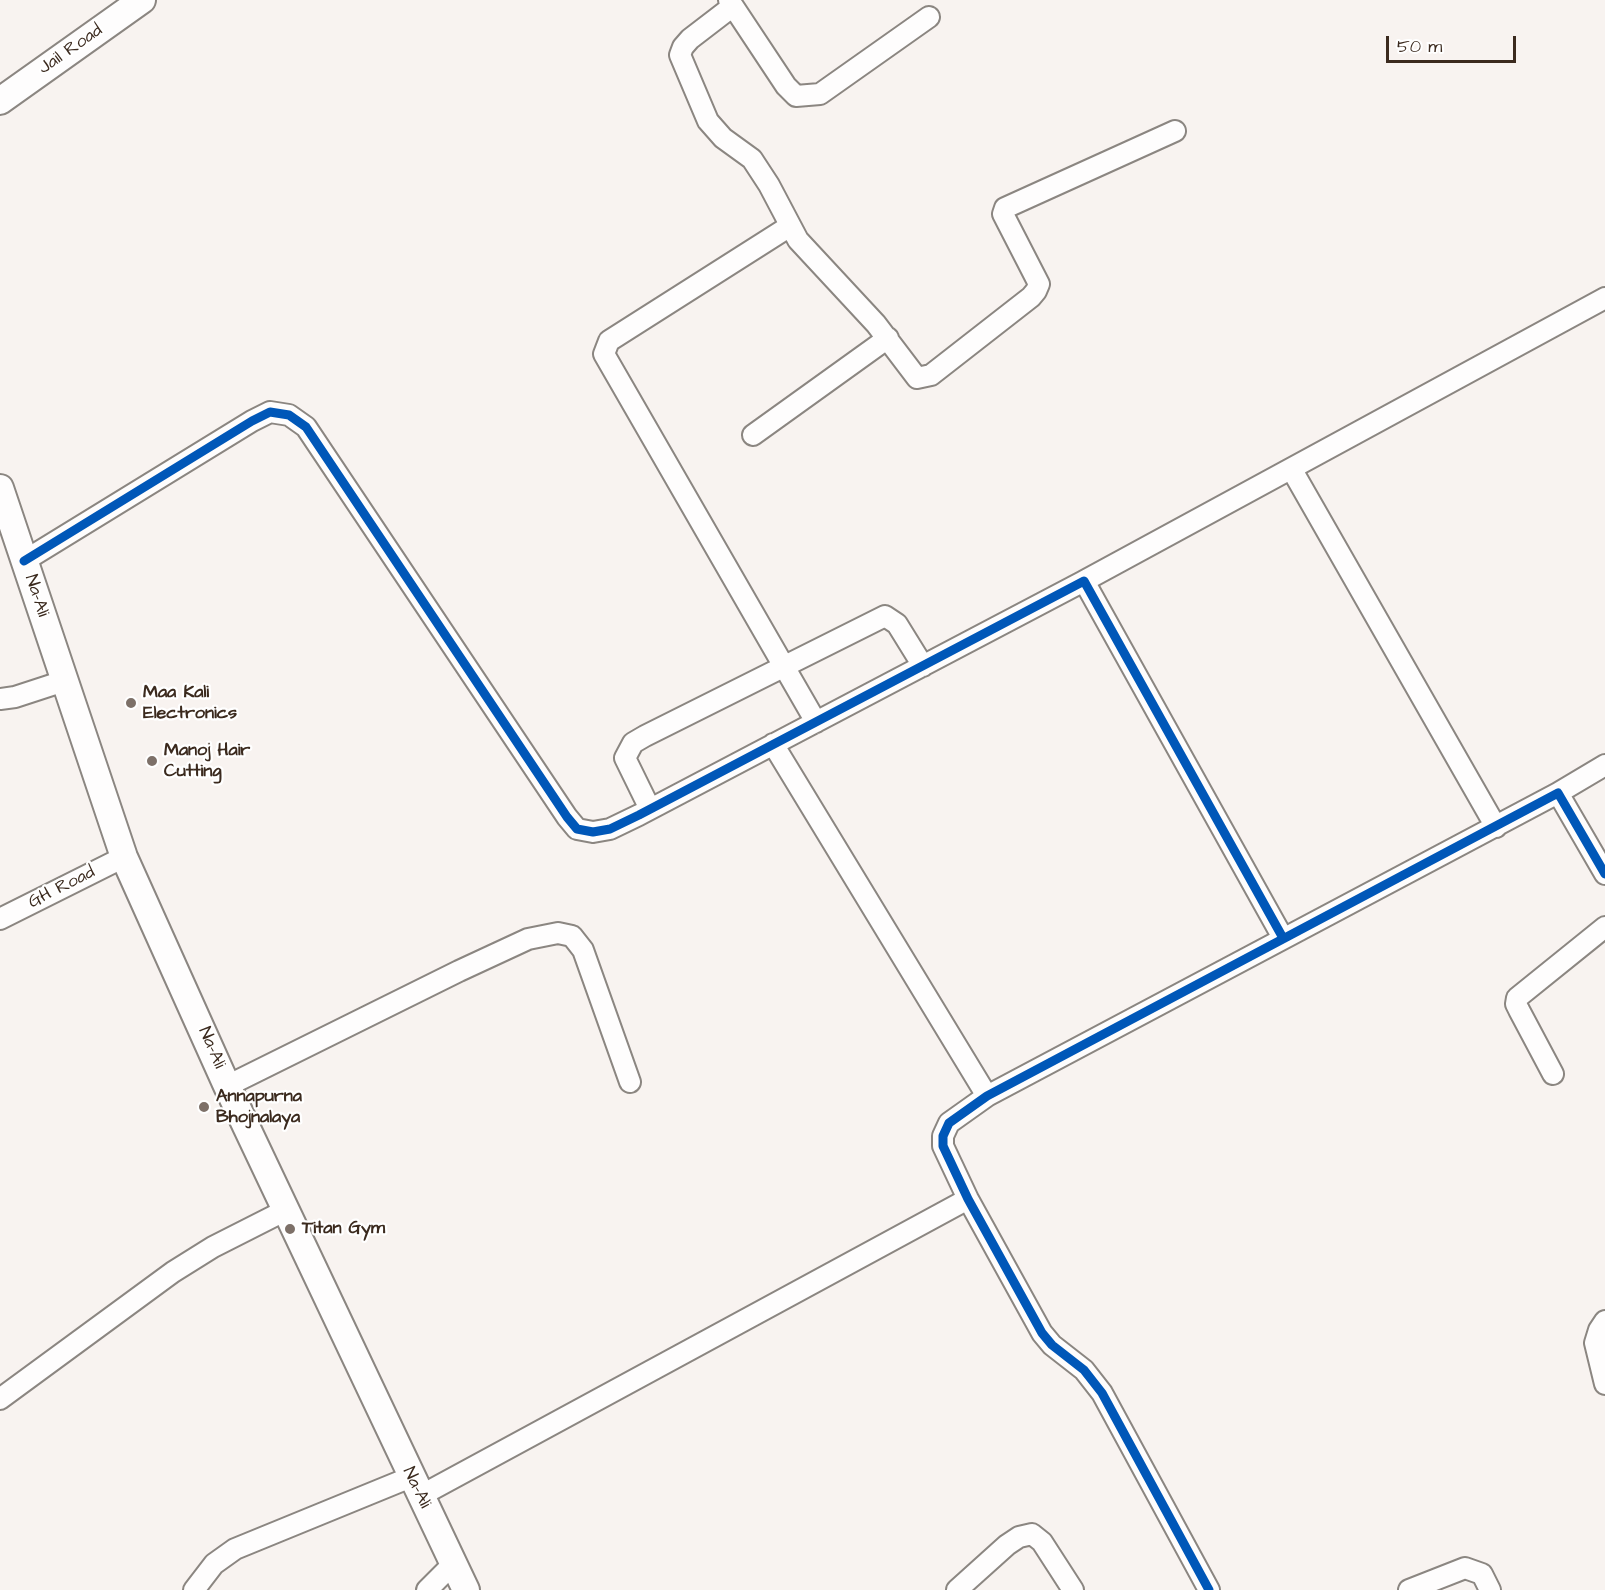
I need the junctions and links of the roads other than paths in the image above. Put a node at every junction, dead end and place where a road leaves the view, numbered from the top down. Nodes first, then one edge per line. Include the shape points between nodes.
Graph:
1 (142, 0) edge
2 (731, 3) edge
3 (929, 17) dead end
4 (0, 101) edge
5 (1175, 131) dead end
6 (789, 226) junction
7 (1605, 298) edge
8 (888, 338) junction
9 (753, 435) dead end
10 (1292, 470) junction
11 (0, 488) edge
12 (24, 561) junction
13 (1084, 581) junction
14 (784, 665) junction
15 (923, 666) junction
16 (64, 681) junction
17 (0, 699) edge
18 (816, 722) junction
19 (774, 744) junction
20 (1605, 765) edge
21 (1558, 793) junction
22 (650, 809) junction
23 (1496, 827) junction
24 (124, 857) junction
25 (1605, 874) edge
26 (0, 919) edge
27 (1605, 927) edge
28 (1283, 938) junction
29 (1553, 1074) dead end
30 (630, 1082) dead end
31 (227, 1086) junction
32 (987, 1096) junction
33 (968, 1199) junction
34 (286, 1210) junction
35 (1605, 1321) edge
36 (1605, 1384) edge
37 (0, 1399) edge
38 (415, 1486) junction
39 (453, 1564) junction
40 (194, 1590) edge
41 (427, 1590) edge
42 (466, 1590) edge
43 (957, 1590) edge
44 (1073, 1590) edge
45 (1209, 1590) edge
46 (1409, 1590) edge
47 (1490, 1590) edge

1 - 4 main road, Jail Road
2 - 3 street via 796,96 820,94
2 - 6 street via 690,39 680,55 708,121 723,138 752,159 770,185
5 - 8 street via 1005,208 1003,214 1039,284 1031,297 931,375 917,378
6 - 8 street
6 - 14 street via 609,341 604,354
7 - 10 street
8 - 9 street
10 - 13 street
10 - 23 street
11 - 12 main road, Na-Ali
12 - 16 main road, Na-Ali
12 - 22 street via 252,421 270,412 289,415 306,427 577,829 610,829
13 - 15 street
13 - 28 street
14 - 15 street via 885,616 897,624
14 - 18 street
14 - 22 street via 633,743 625,758
15 - 18 street
16 - 17 street
16 - 24 main road, Na-Ali
18 - 19 street
19 - 22 street
19 - 32 street
20 - 21 street
21 - 23 street
21 - 25 street
23 - 28 street
24 - 26 street, GH Road
24 - 31 main road, Na-Ali
27 - 29 street via 1518,998 1516,1004
28 - 32 street
30 - 31 street via 583,950 572,936 558,933 528,939
31 - 34 main road, Na-Ali
32 - 33 street via 949,1123 943,1136 943,1146
33 - 38 street
33 - 45 street via 1042,1333 1084,1370 1102,1393
34 - 37 street via 173,1272
34 - 38 main road, Na-Ali
35 - 36 street via 1595,1343
38 - 39 main road, Na-Ali
38 - 40 street via 236,1549 214,1564
39 - 41 street
39 - 42 main road, Na-Ali
43 - 44 street via 1007,1545 1032,1534 1042,1542
46 - 47 street via 1465,1568 1482,1574

